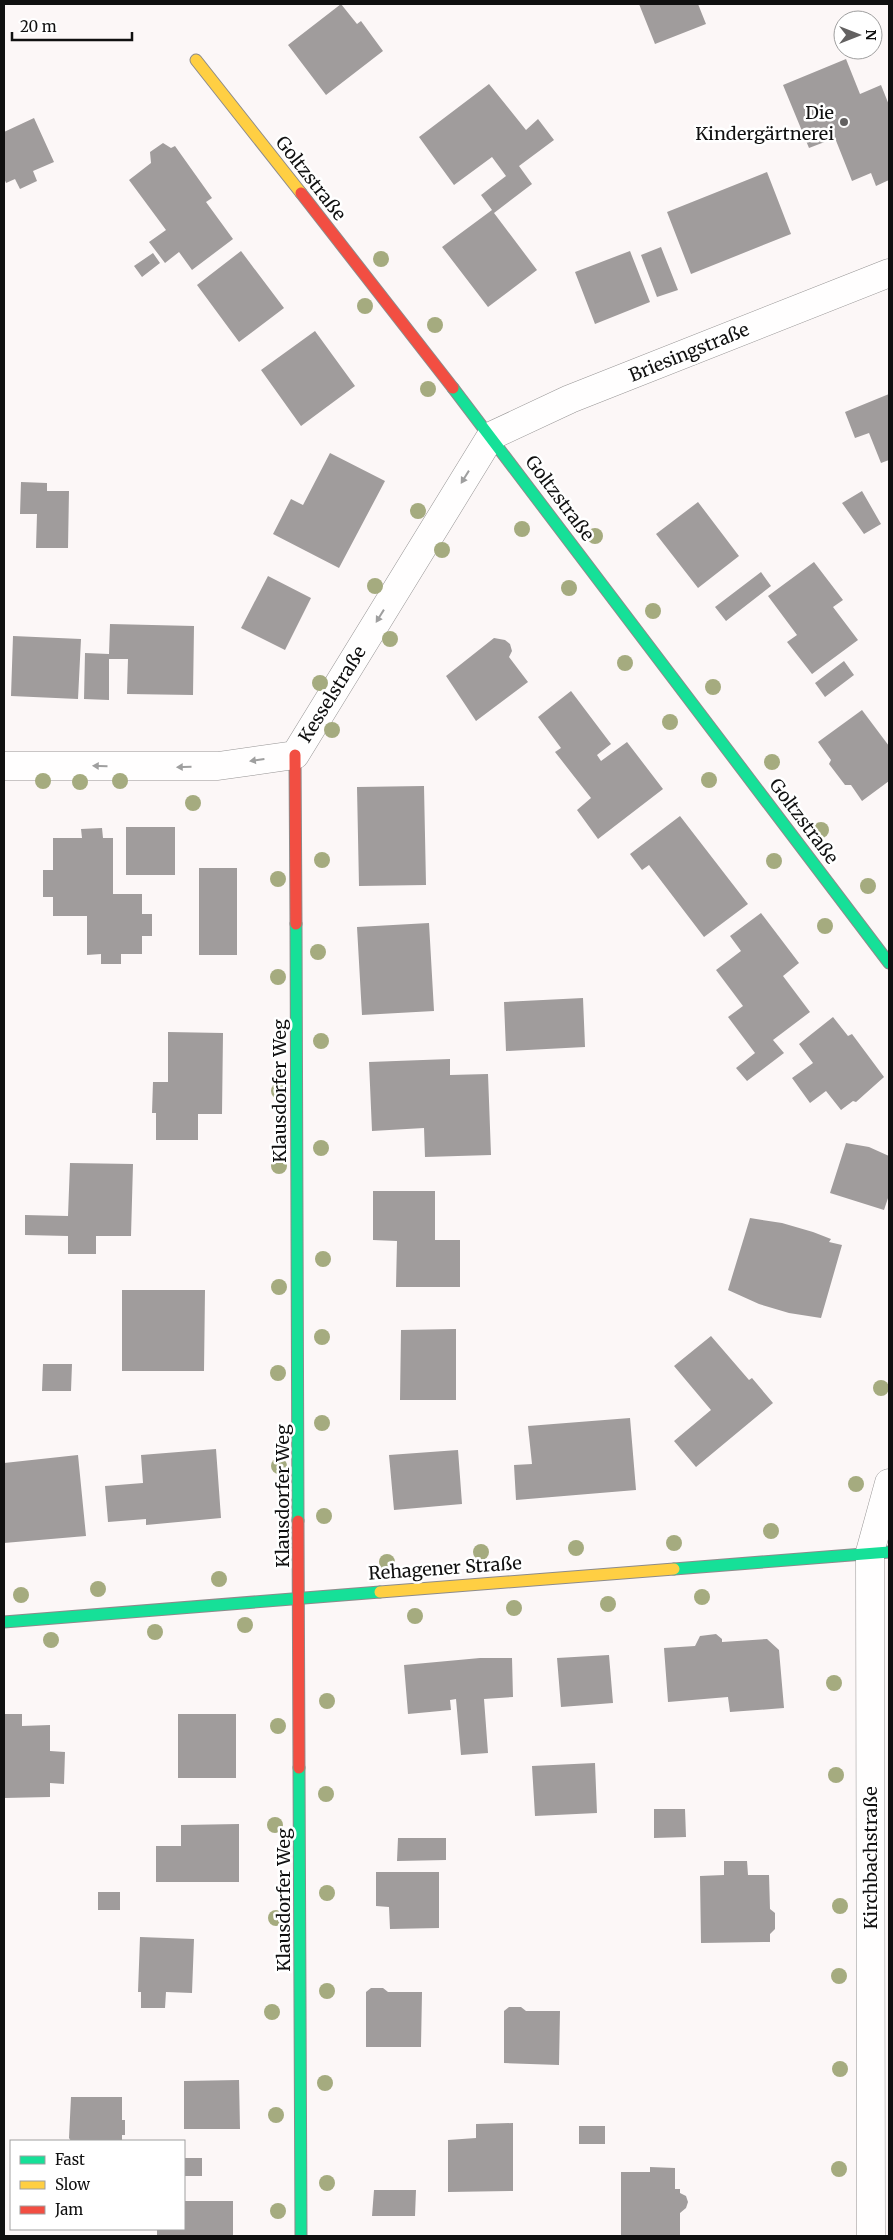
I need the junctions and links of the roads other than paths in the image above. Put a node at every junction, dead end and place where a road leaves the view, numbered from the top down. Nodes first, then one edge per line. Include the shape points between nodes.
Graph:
1 (196, 60) dead end
2 (889, 273) edge
3 (491, 436) junction
4 (295, 755) junction
5 (4, 766) edge
6 (889, 963) edge
7 (889, 1483) edge
8 (879, 1552) edge
9 (300, 1597) junction
10 (4, 1622) edge
11 (301, 2236) edge
12 (871, 2236) edge

1 - 3 street, Goltzstraße
2 - 3 street, Briesingstraße via 570,399
3 -> 4 street, Kesselstraße
3 - 6 street, Goltzstraße
4 -> 5 street, Kesselstraße via 218,766
4 - 9 street, Klausdorfer Weg
7 - 8 street, Kirchbachstraße
8 - 9 street, Rehagener Straße
8 - 12 street, Kirchbachstraße
9 - 10 street, Rehagener Straße
9 - 11 street, Klausdorfer Weg

